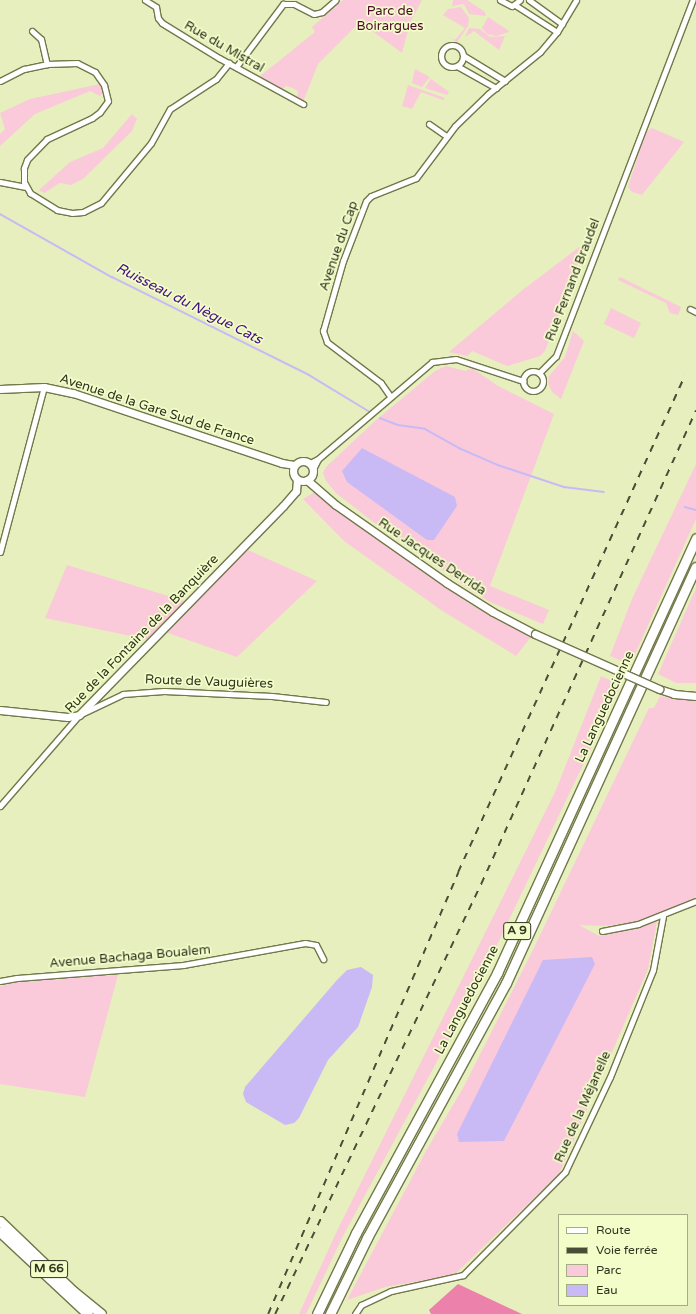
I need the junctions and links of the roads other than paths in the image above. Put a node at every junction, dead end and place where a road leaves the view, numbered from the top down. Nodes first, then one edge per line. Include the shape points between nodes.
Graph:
1 (145, 0) edge
2 (158, 0) edge
3 (336, 0) edge
4 (500, 0) edge
5 (520, 0) edge
6 (529, 0) edge
7 (576, 0) edge
8 (693, 0) edge
9 (286, 1) edge
10 (515, 5) junction
11 (156, 7) junction
12 (562, 24) junction
13 (32, 31) dead end
14 (557, 32) junction
15 (464, 56) junction
16 (229, 63) junction
17 (47, 64) junction
18 (457, 66) junction
19 (236, 67) junction
20 (0, 81) edge
21 (505, 81) junction
22 (496, 88) junction
23 (303, 104) dead end
24 (429, 124) dead end
25 (446, 136) junction
26 (0, 182) edge
27 (25, 188) junction
28 (690, 309) dead end
29 (696, 312) edge
30 (539, 373) junction
31 (523, 381) junction
32 (44, 387) junction
33 (0, 389) edge
34 (390, 396) junction
35 (293, 468) junction
36 (312, 469) junction
37 (297, 480) junction
38 (307, 480) junction
39 (320, 491) junction
40 (696, 538) edge
41 (0, 552) edge
42 (696, 567) edge
43 (696, 696) edge
44 (326, 702) dead end
45 (0, 710) edge
46 (79, 715) junction
47 (0, 806) edge
48 (696, 901) edge
49 (663, 916) junction
50 (602, 931) dead end
51 (323, 959) dead end
52 (0, 981) edge
53 (0, 1220) edge
54 (0, 1232) edge
55 (88, 1314) edge
56 (101, 1314) edge
57 (317, 1314) edge
58 (330, 1314) edge
59 (355, 1314) edge

1 - 11 street
2 - 11 street
3 - 9 street via 322,12 314,14
4 - 10 street via 508,6
5 - 10 street
6 - 12 street
7 - 12 street, Avenue du Cap
8 - 30 street, Rue Fernand Braudel via 556,356
9 - 19 street
10 - 14 street
11 - 16 street, Rue du Mistral via 162,23
12 - 14 street, Avenue du Cap
13 - 17 street via 41,39
14 - 21 street, Avenue du Cap via 528,64
15 - 18 street
15 - 18 street via 456,45 450,45 442,50 443,62 448,66
15 - 21 street
16 - 19 street, Rue du Mistral
16 - 27 street via 216,79 170,109 151,143 96,207 84,212 65,212 35,197
17 - 20 street via 24,69
17 - 27 street via 76,63 95,72 104,85 108,101 92,118 47,139 24,168
18 - 22 street
19 - 23 street, Rue du Mistral
21 - 22 street, Avenue du Cap
22 - 25 street, Avenue du Cap
24 - 25 street
25 - 34 street, Avenue du Cap via 416,178 370,196 366,201 343,261 323,331 327,342 380,383
26 - 27 street
28 - 29 street
30 - 31 street via 530,372
30 - 31 street via 543,382 538,390 527,389
31 - 34 street via 505,377 470,362 450,358 425,367
32 - 33 street, Avenue de la Gare Sud de France
32 - 35 street, Avenue de la Gare Sud de France via 73,393
32 - 41 street
34 - 36 street via 318,459
35 - 36 street via 303,460
35 - 37 street
36 - 38 street
36 - 39 street, Rue Jacques Derrida
37 - 38 street
37 - 46 street, Rue de la Fontaine de la Banquière via 296,491 283,506
38 - 39 street, Rue Jacques Derrida
39 - 43 street, Rue Jacques Derrida, bridge via 463,594 535,634 659,689 674,694
40 - 57 highway, La Languedocienne / A 9 via 497,973 356,1233
42 - 58 highway, La Languedocienne / A 9 via 506,982 367,1238
44 - 46 street, Route de Vauguières via 272,696 140,691 123,694
45 - 46 street, Route de Vauguières via 68,717
46 - 47 street, Rue de la Fontaine de la Banquière
48 - 49 street
49 - 50 street
49 - 59 street, Rue de la Méjanelle via 652,970 610,1077 565,1172 463,1275 391,1291 361,1305
51 - 52 street, Avenue Bachaga Boualem via 316,945 306,944 183,965
53 - 56 highway, M 66 via 73,1291
54 - 55 highway, M 66

